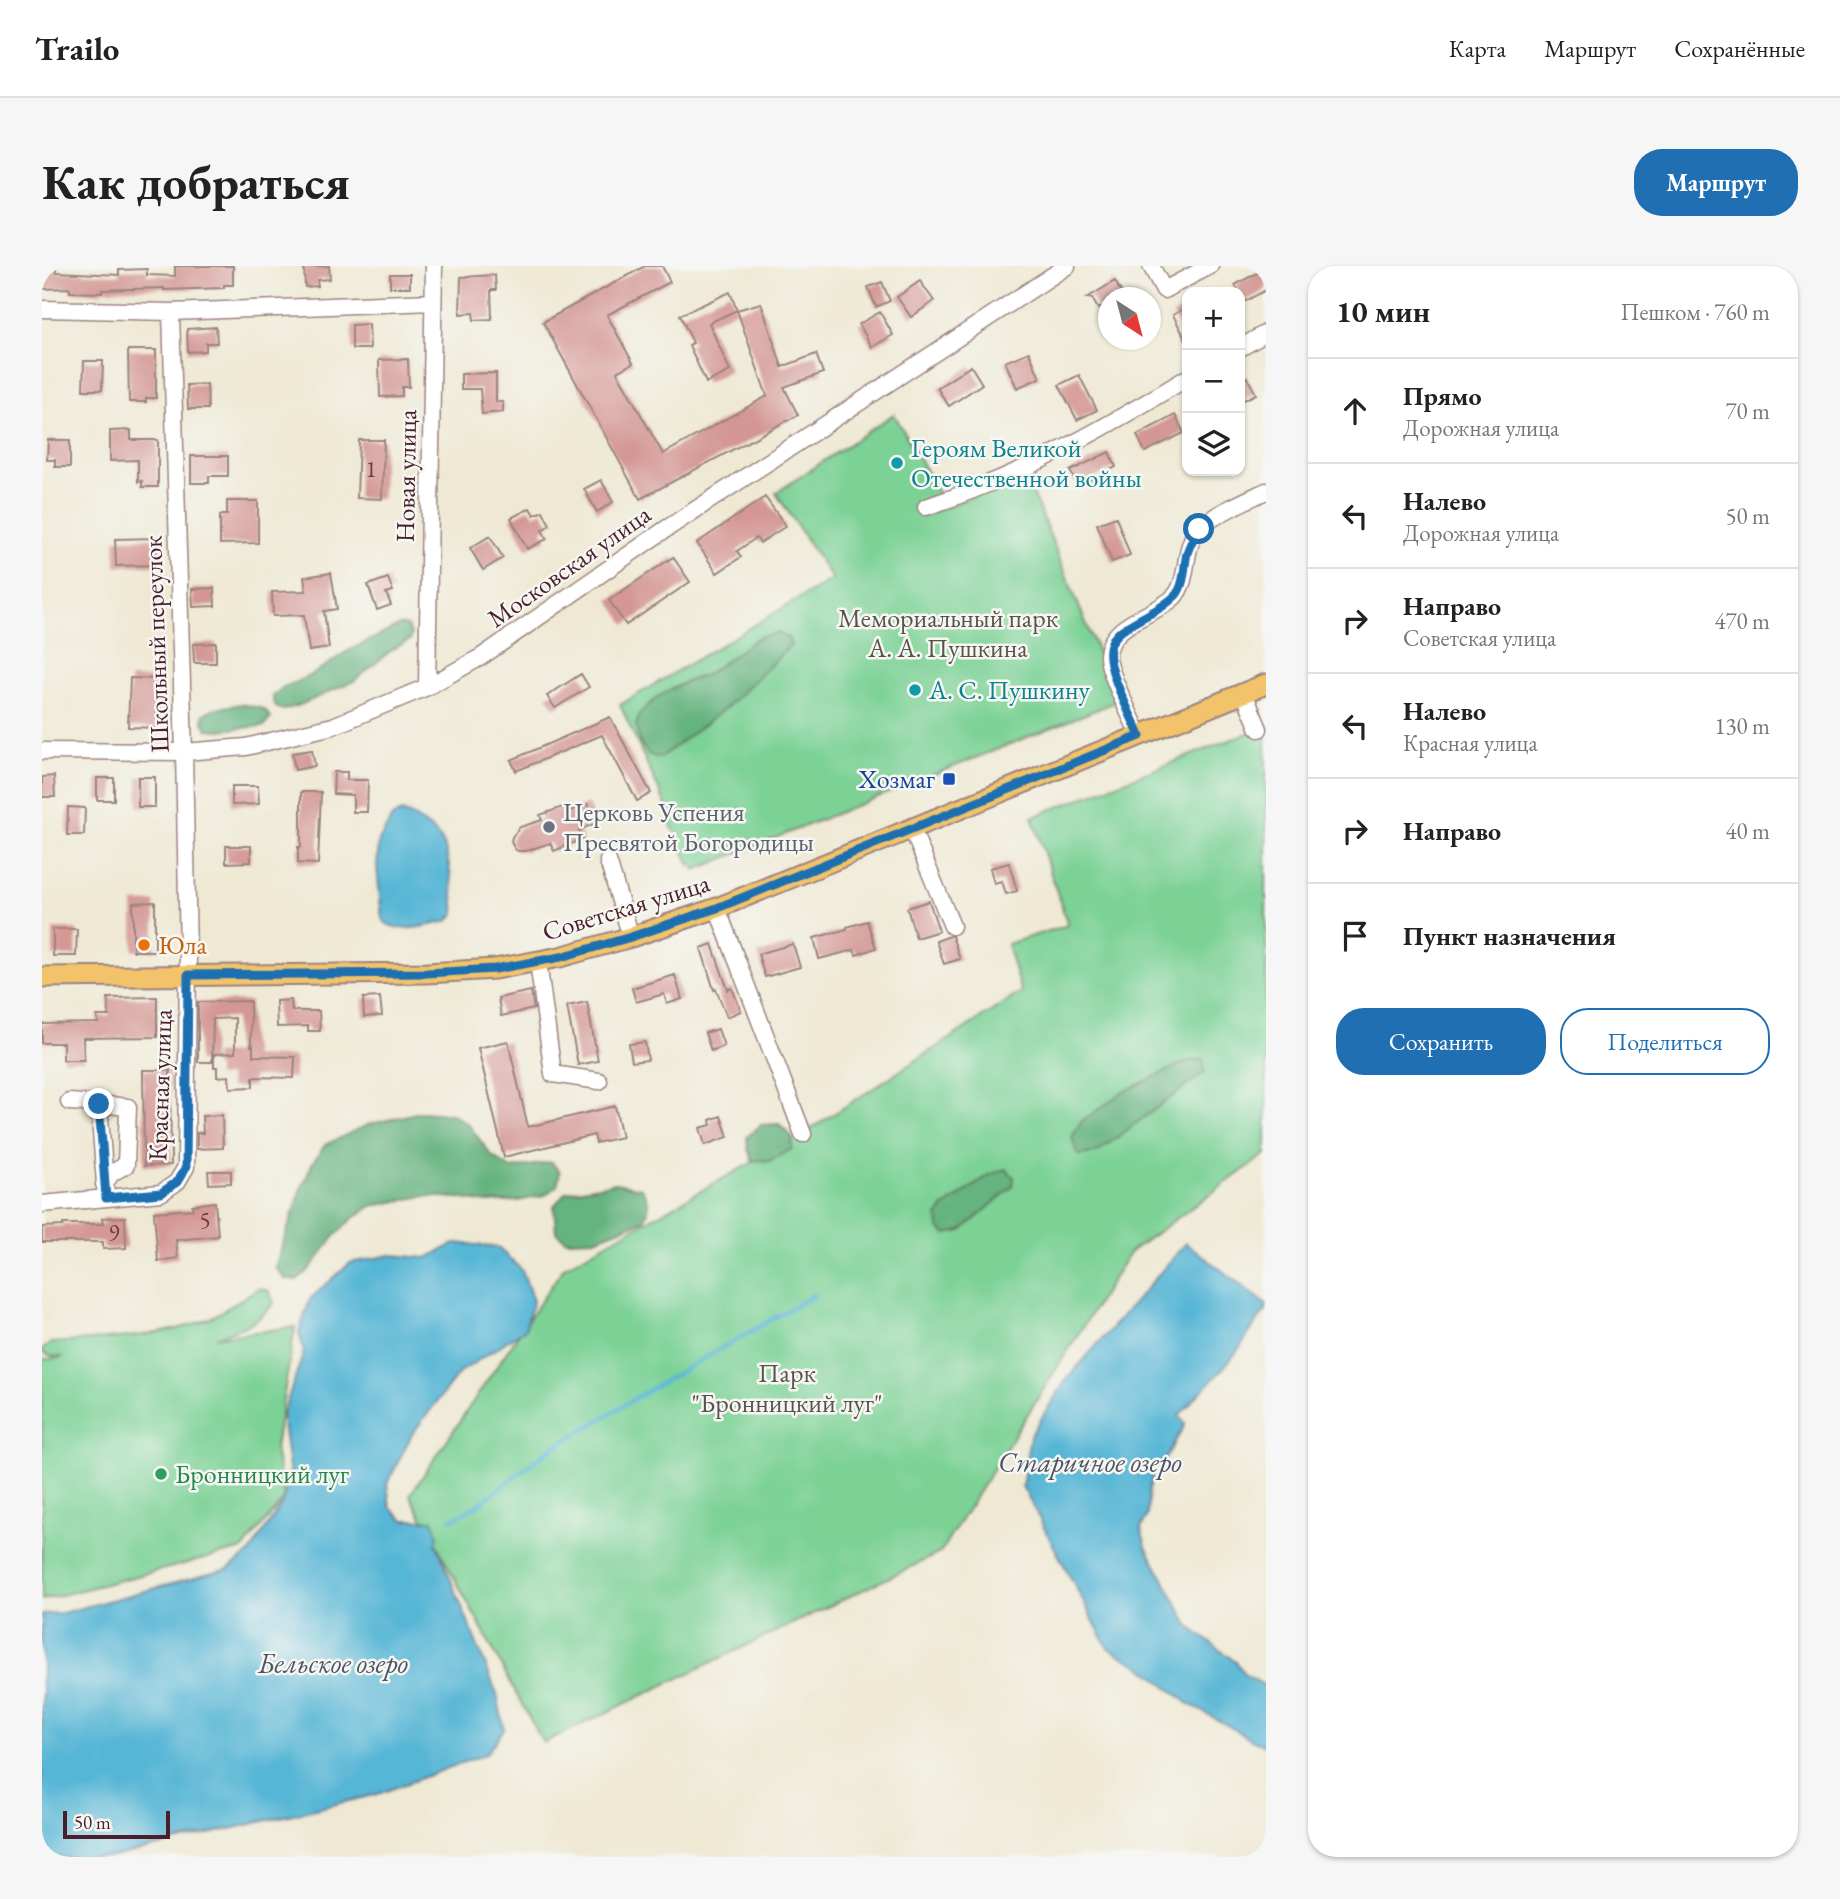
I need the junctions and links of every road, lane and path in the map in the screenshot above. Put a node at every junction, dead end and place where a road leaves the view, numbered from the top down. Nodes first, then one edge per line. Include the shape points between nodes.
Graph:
1 (434, 266) edge
2 (1067, 266) edge
3 (1151, 266) edge
4 (1210, 266) edge
5 (433, 302) junction
6 (42, 309) edge
7 (171, 312) junction
8 (1266, 333) edge
9 (1245, 345) edge
10 (1182, 381) edge
11 (1266, 491) edge
12 (926, 508) dead end
13 (1266, 684) edge
14 (427, 687) junction
15 (1244, 693) junction
16 (1259, 729) dead end
17 (1140, 736) junction
18 (42, 751) edge
19 (184, 752) junction
20 (912, 829) junction
21 (608, 861) dead end
22 (717, 908) junction
23 (952, 926) dead end
24 (631, 937) junction
25 (538, 961) junction
26 (188, 975) junction
27 (42, 977) edge
28 (599, 1081) dead end
29 (69, 1102) dead end
30 (99, 1104) junction
31 (803, 1134) dead end
32 (105, 1191) junction
33 (42, 1204) edge

1 - 5 street, Новая улица
2 - 14 street, Московская улица via 663,531 481,657
3 - 4 street via 1164,290
5 - 7 street
5 - 14 street, Новая улица
6 - 7 street
7 - 19 street, Школьный переулок
8 - 9 street
10 - 12 street via 1031,465
11 - 17 street via 1199,529 1187,553 1178,592 1115,636 1108,657 1111,670
13 - 15 main road, Советская улица
14 - 19 street, Московская улица via 333,726 246,747
15 - 16 street
15 - 17 main road, Советская улица
17 - 20 main road, Советская улица
18 - 19 street, Московская улица
19 - 26 street, Школьный переулок
20 - 22 main road, Советская улица
20 - 23 street
21 - 24 street
22 - 24 main road, Советская улица
22 - 31 street
24 - 25 main road, Советская улица
25 - 26 main road, Советская улица via 427,973
25 - 28 street via 552,1074
26 - 27 main road, Советская улица
26 - 32 street, Красная улица via 186,1167 177,1182 161,1193
29 - 30 street
30 - 32 street
30 - 32 street via 128,1107 126,1166 113,1174
32 - 33 street, Красная улица

